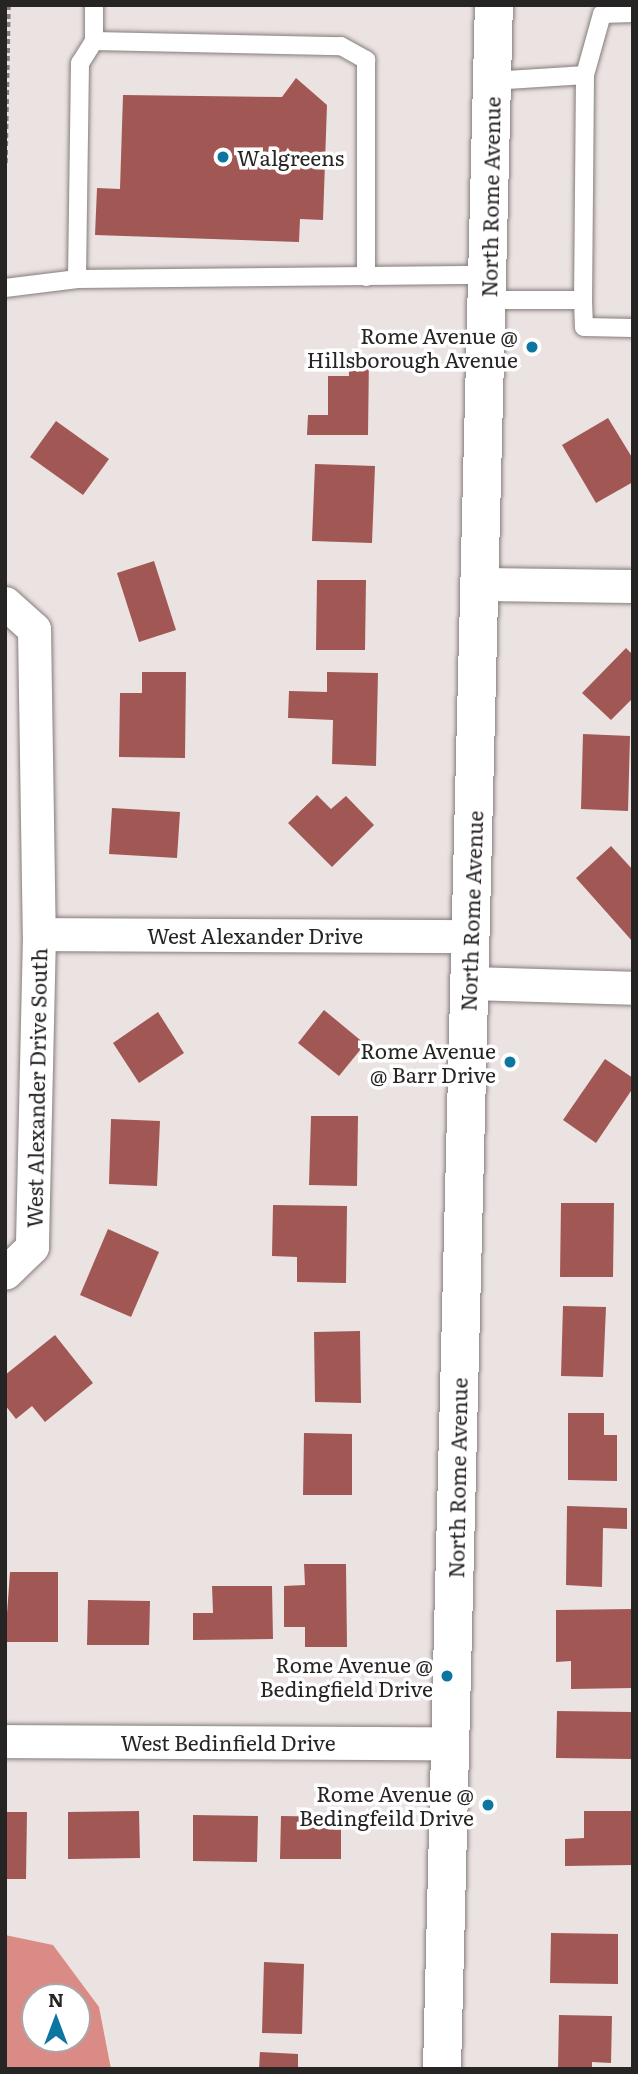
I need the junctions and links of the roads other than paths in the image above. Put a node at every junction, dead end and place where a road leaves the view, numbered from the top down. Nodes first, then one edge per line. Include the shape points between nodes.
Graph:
1 (94, 5) edge
2 (494, 5) edge
3 (633, 13) edge
4 (94, 41) junction
5 (585, 75) junction
6 (492, 81) junction
7 (366, 277) junction
8 (77, 279) junction
9 (5, 288) edge
10 (488, 288) junction
11 (583, 300) junction
12 (633, 328) edge
13 (481, 584) junction
14 (633, 586) edge
15 (5, 603) edge
16 (39, 934) junction
17 (470, 936) junction
18 (469, 982) junction
19 (633, 988) edge
20 (5, 1273) edge
21 (5, 1741) edge
22 (450, 1743) junction
23 (442, 2069) edge

1 - 4 lane
2 - 6 street, North Rome Avenue
3 - 5 lane via 602,14
4 - 7 lane via 341,46 366,60
4 - 8 lane via 80,63
5 - 6 lane
5 - 11 lane
6 - 10 street, North Rome Avenue
7 - 8 lane
7 - 10 lane
8 - 9 lane
10 - 11 lane
10 - 13 street, North Rome Avenue
11 - 12 lane via 584,327
13 - 14 street
13 - 17 street, North Rome Avenue
15 - 16 street, West Alexander Drive South via 34,629
16 - 17 street, West Alexander Drive
16 - 20 street, West Alexander Drive South via 32,1247
17 - 18 street, North Rome Avenue
18 - 19 street
18 - 22 street, North Rome Avenue
21 - 22 street, West Bedinfield Drive
22 - 23 street, North Rome Avenue

